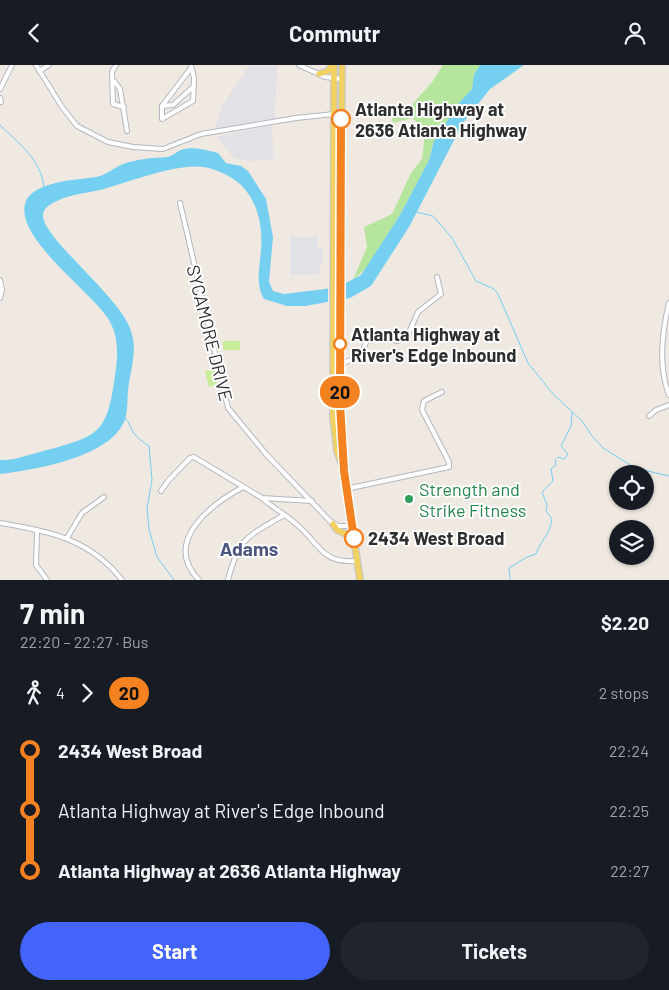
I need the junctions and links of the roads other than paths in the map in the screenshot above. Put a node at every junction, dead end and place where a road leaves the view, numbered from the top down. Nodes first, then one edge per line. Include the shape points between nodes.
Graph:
1 (12, 65) edge
2 (36, 65) edge
3 (48, 65) edge
4 (116, 65) edge
5 (299, 65) edge
6 (333, 65) edge
7 (342, 65) edge
8 (191, 67) edge
9 (39, 71) junction
10 (319, 74) junction
11 (334, 79) junction
12 (342, 79) junction
13 (114, 81) junction
14 (194, 86) junction
15 (0, 89) edge
16 (162, 106) junction
17 (124, 107) junction
18 (334, 114) junction
19 (127, 131) dead end
20 (180, 203) dead end
21 (437, 277) dead end
22 (0, 280) edge
23 (0, 298) edge
24 (669, 303) edge
25 (668, 316) edge
26 (662, 359) junction
27 (669, 359) edge
28 (340, 364) junction
29 (442, 392) dead end
30 (332, 395) junction
31 (340, 395) junction
32 (669, 395) edge
33 (669, 405) edge
34 (650, 417) dead end
35 (344, 471) junction
36 (243, 487) junction
37 (346, 489) junction
38 (161, 491) dead end
39 (104, 497) dead end
40 (262, 498) junction
41 (312, 501) junction
42 (284, 515) junction
43 (0, 523) edge
44 (333, 524) junction
45 (352, 526) junction
46 (37, 531) junction
47 (67, 538) junction
48 (354, 538) junction
49 (357, 561) junction
50 (47, 580) edge
51 (122, 580) edge
52 (199, 580) edge
53 (228, 580) edge
54 (360, 580) edge

1 - 15 street
2 - 9 street
3 - 9 street
4 - 13 street via 112,72
5 - 10 street
6 - 10 main road
6 - 11 main road
7 - 12 main road
8 - 14 street
8 - 16 street
9 - 18 street via 77,126 108,142 133,147 163,149 201,134
10 - 11 street
11 - 12 street
11 - 18 main road
12 - 28 main road
13 - 17 street via 120,89
13 - 17 street via 113,104
14 - 16 street via 172,105
14 - 16 street via 193,101 162,119
17 - 19 street
18 - 30 main road
20 - 41 street, SYCAMORE DRIVE via 228,408 266,454
21 - 28 street via 441,294 418,312 407,337 395,341 380,333 371,334 359,357
22 - 23 street
24 - 25 street
25 - 26 street
26 - 27 street
26 - 32 street
28 - 31 main road
29 - 37 street via 427,398 422,410 449,461 448,467
30 - 31 main road
30 - 35 main road via 333,426
31 - 35 main road
33 - 34 street via 656,410
35 - 37 main road
36 - 38 street via 194,457
36 - 40 street
36 - 52 street via 211,507 189,536 184,549 190,569
37 - 45 main road
39 - 47 street via 82,513
40 - 41 street
40 - 42 street
41 - 44 street, SYCAMORE DRIVE
42 - 49 street via 316,546 335,559
42 - 53 street via 240,544
43 - 46 street
44 - 45 street
44 - 48 main road via 337,530
45 - 48 main road
46 - 47 street
46 - 50 street via 36,565
47 - 51 street via 89,548
48 - 49 main road
49 - 54 main road

